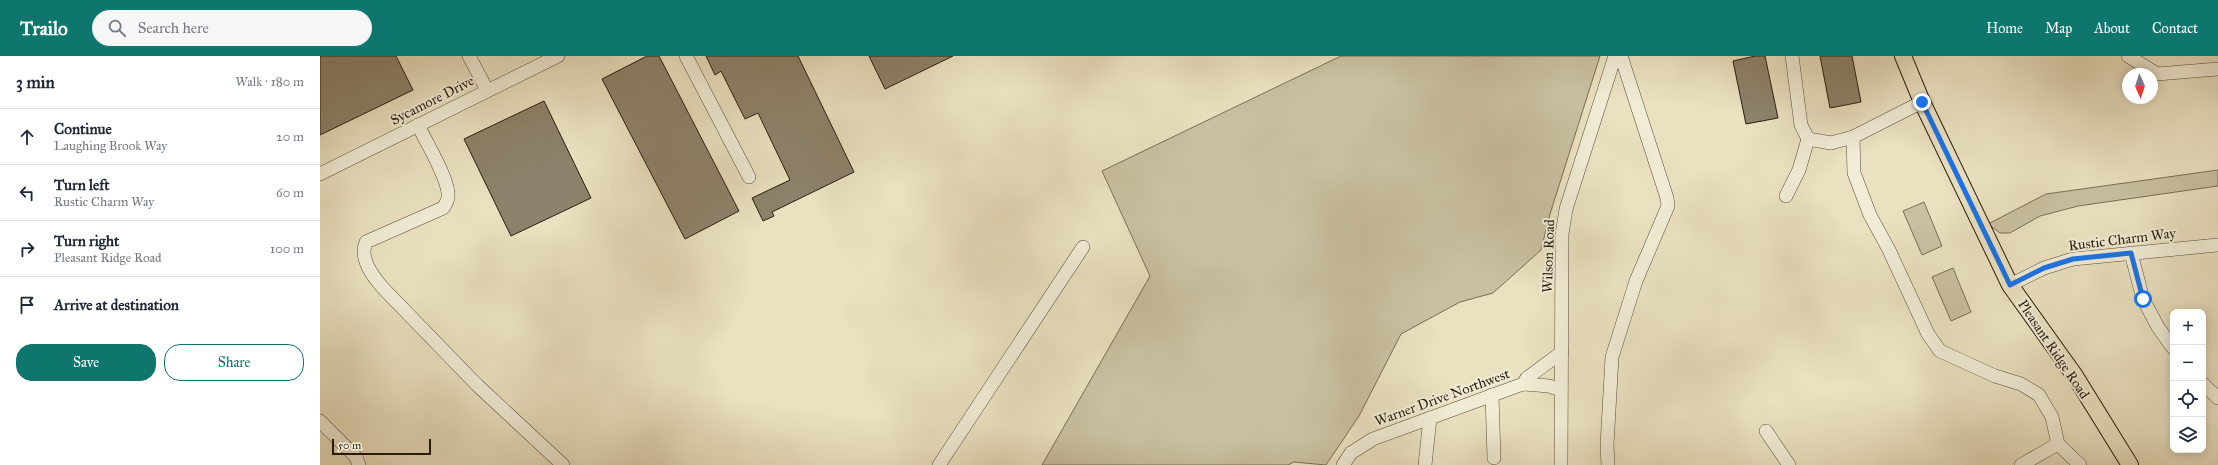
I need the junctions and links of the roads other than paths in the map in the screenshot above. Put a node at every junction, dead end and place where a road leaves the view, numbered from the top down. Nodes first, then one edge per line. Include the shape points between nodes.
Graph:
1 (469, 56) edge
2 (558, 56) edge
3 (686, 56) edge
4 (1615, 56) edge
5 (1620, 56) edge
6 (1792, 56) edge
7 (1903, 56) edge
8 (2128, 56) edge
9 (2218, 69) edge
10 (487, 90) junction
11 (1922, 102) junction
12 (418, 124) junction
13 (1853, 137) junction
14 (1808, 139) junction
15 (320, 174) edge
16 (749, 177) dead end
17 (1786, 196) dead end
18 (2218, 244) edge
19 (1083, 247) dead end
20 (2131, 253) junction
21 (2010, 285) junction
22 (2171, 345) edge
23 (1562, 352) junction
24 (1523, 384) junction
25 (2206, 387) edge
26 (1561, 390) junction
27 (1492, 395) junction
28 (2218, 398) edge
29 (1430, 418) junction
30 (320, 421) edge
31 (1766, 431) dead end
32 (2058, 444) junction
33 (1494, 458) dead end
34 (2125, 463) edge
35 (359, 465) edge
36 (563, 465) edge
37 (940, 465) edge
38 (1343, 465) edge
39 (1425, 465) edge
40 (1561, 465) edge
41 (1608, 465) edge
42 (1789, 465) edge
43 (2021, 465) edge
44 (2080, 465) edge

1 - 10 street
2 - 10 street, Sycamore Drive
3 - 16 street
4 - 23 street, Wilson Road via 1566,209 1562,234
5 - 41 street via 1668,206 1636,281 1612,357
6 - 14 street via 1801,125
7 - 11 main road, Pleasant Ridge Road
8 - 9 street via 2157,74
10 - 12 street, Sycamore Drive
11 - 13 street
11 - 21 main road, Pleasant Ridge Road
12 - 15 street, Sycamore Drive
12 - 36 street via 444,180 448,194 447,203 444,208 366,242 363,253 367,265 382,287 472,380
13 - 14 street via 1831,143
13 - 32 street via 1854,173 1870,215 1928,334 1940,351 1995,376 2020,384 2039,395 2052,417
14 - 17 street via 1799,170
18 - 20 street, Rustic Charm Way
19 - 37 street
20 - 21 street, Rustic Charm Way via 2073,259 2044,268
20 - 22 street via 2143,299
21 - 34 main road, Pleasant Ridge Road via 2075,376
23 - 24 street via 1527,378
23 - 26 street, Wilson Road
24 - 26 street, Warner Drive Northwest via 1549,386
24 - 27 street, Warner Drive Northwest
25 - 28 street
26 - 40 street, Wilson Road
27 - 29 street, Warner Drive Northwest
27 - 33 street
29 - 38 street, Warner Drive Northwest via 1358,447
29 - 39 street
30 - 35 street via 356,457
31 - 42 street
32 - 43 street
32 - 44 street

